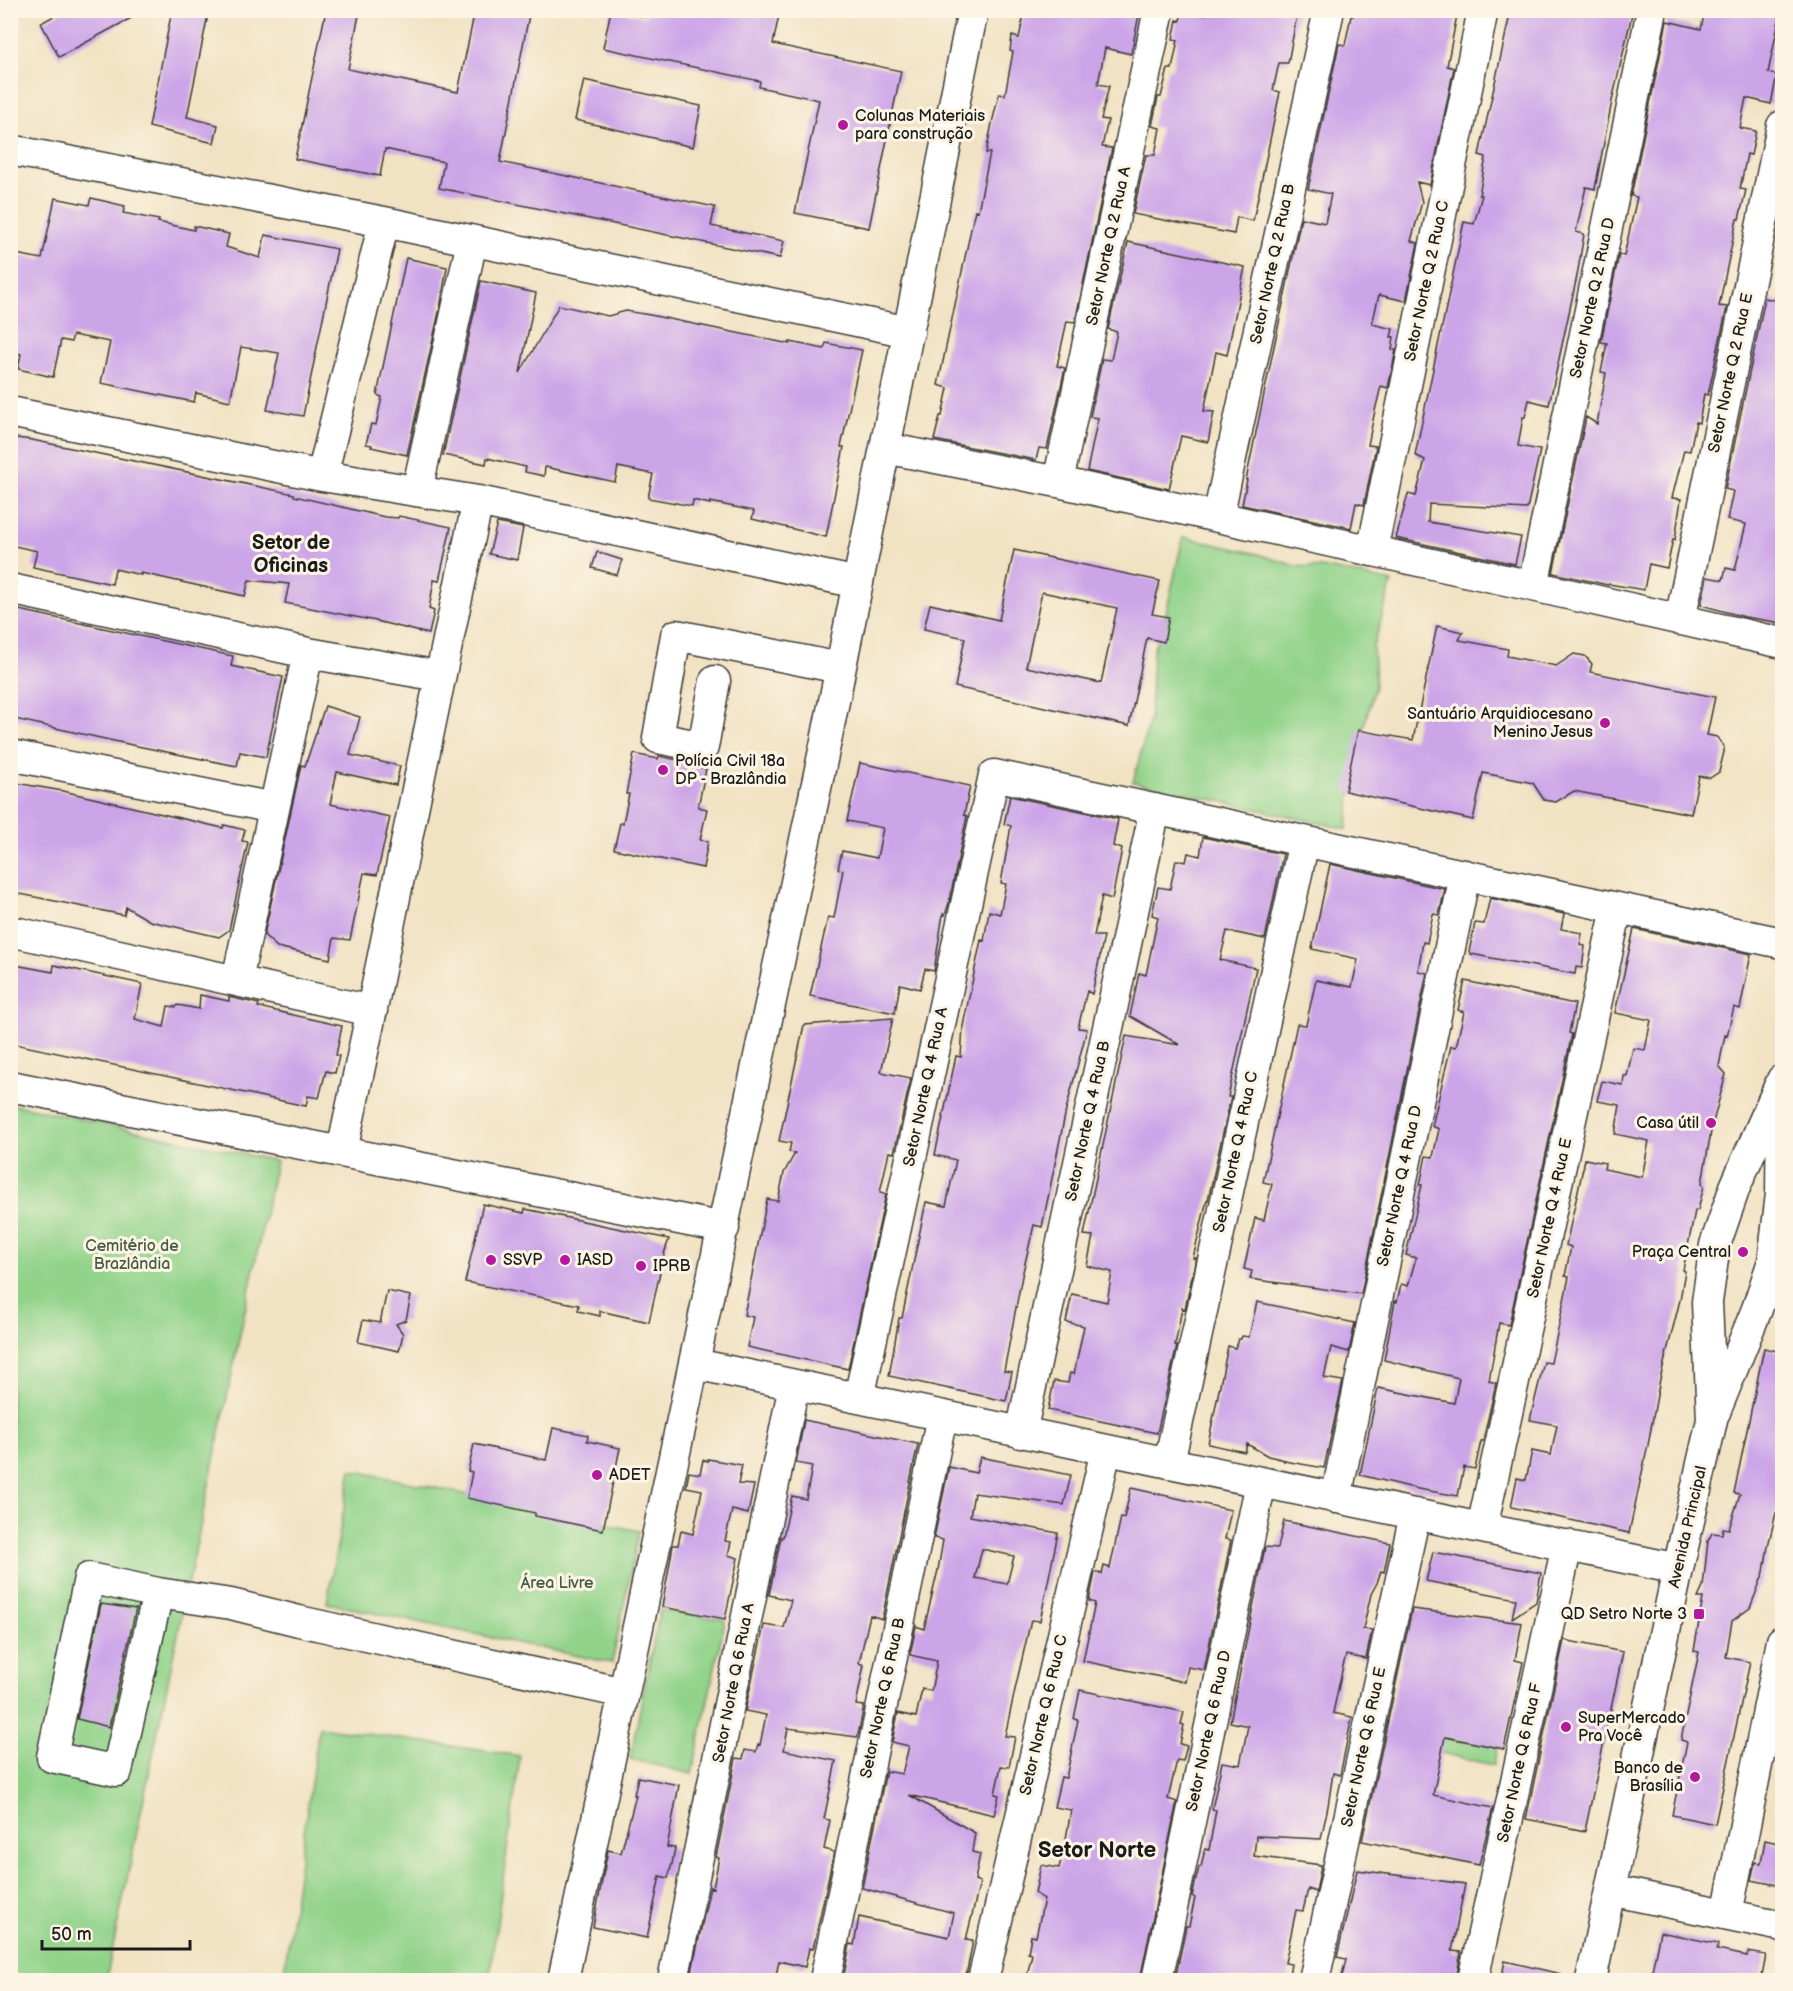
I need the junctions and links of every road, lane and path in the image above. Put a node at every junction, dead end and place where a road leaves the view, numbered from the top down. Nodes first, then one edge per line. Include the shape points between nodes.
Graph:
1 (973, 10) edge
2 (1159, 10) edge
3 (1329, 10) edge
4 (1483, 10) edge
5 (1652, 10) edge
6 (1782, 126) edge
7 (10, 150) edge
8 (384, 222) junction
9 (472, 241) junction
10 (909, 332) junction
11 (10, 412) edge
12 (885, 448) junction
13 (322, 476) junction
14 (1058, 482) junction
15 (417, 491) junction
16 (478, 501) junction
17 (1218, 517) junction
18 (1372, 550) junction
19 (858, 583) junction
20 (1533, 586) junction
21 (10, 589) edge
22 (1680, 620) junction
23 (1782, 643) edge
24 (308, 653) junction
25 (840, 668) junction
26 (439, 676) junction
27 (715, 681) dead end
28 (10, 755) edge
29 (274, 808) junction
30 (1155, 809) junction
31 (1304, 841) junction
32 (1465, 875) junction
33 (1617, 908) junction
34 (10, 930) edge
35 (1782, 943) edge
36 (237, 980) junction
37 (372, 1011) junction
38 (1782, 1080) edge
39 (10, 1086) edge
40 (1782, 1094) edge
41 (342, 1151) junction
42 (1735, 1187) junction
43 (1781, 1194) edge
44 (724, 1228) junction
45 (1778, 1262) edge
46 (1707, 1302) junction
47 (1757, 1309) junction
48 (695, 1364) junction
49 (794, 1385) junction
50 (859, 1398) junction
51 (942, 1416) junction
52 (1712, 1420) junction
53 (1021, 1433) junction
54 (1106, 1450) junction
55 (1169, 1463) junction
56 (1261, 1482) junction
57 (1336, 1498) junction
58 (1415, 1514) junction
59 (1482, 1528) junction
60 (1567, 1545) junction
61 (1678, 1569) junction
62 (158, 1593) junction
63 (1782, 1641) edge
64 (624, 1693) junction
65 (1610, 1890) junction
66 (1727, 1914) junction
67 (1782, 1926) edge
68 (563, 1980) edge
69 (673, 1980) edge
70 (825, 1980) edge
71 (983, 1980) edge
72 (1157, 1980) edge
73 (1314, 1980) edge
74 (1473, 1980) edge
75 (1591, 1980) edge

1 - 10 street
2 - 14 street, Setor Norte Q 2 Rua A
3 - 17 street, Setor Norte Q 2 Rua B
4 - 18 street, Setor Norte Q 2 Rua C
5 - 20 street, Setor Norte Q 2 Rua D
6 - 22 street, Setor Norte Q 2 Rua E
7 - 8 street
8 - 9 street
8 - 13 street
9 - 10 street
9 - 15 street
10 - 12 street
11 - 13 street
12 - 14 street
12 - 19 street
13 - 15 street
14 - 17 street
15 - 16 street
16 - 19 street
16 - 26 street
17 - 18 street
18 - 20 street
19 - 25 street
20 - 22 street
21 - 24 street
22 - 23 street
24 - 26 street
24 - 29 street
25 - 27 street via 676,635 658,738 703,747
25 - 44 street
26 - 37 street
28 - 29 street
29 - 36 street
30 - 31 street
30 - 50 street, Setor Norte Q 4 Rua A via 994,775
30 - 53 street, Setor Norte Q 4 Rua B
31 - 32 street
31 - 55 street, Setor Norte Q 4 Rua C
32 - 33 street
32 - 57 street, Setor Norte Q 4 Rua D
33 - 35 street
33 - 59 street, Setor Norte Q 4 Rua E
34 - 36 street
36 - 37 street
37 - 41 street
38 - 42 street, Avenida Principal
39 - 41 street
40 - 43 street
41 - 44 street
42 - 43 street via 1749,1178 1759,1178
42 - 46 street, Avenida Principal via 1715,1245
43 - 45 street
44 - 48 street
45 - 47 street
46 - 47 street via 1720,1317 1731,1320 1741,1320
46 - 52 street, Avenida Principal
47 - 52 street
48 - 49 street
48 - 64 street
49 - 50 street
49 - 69 street, Setor Norte Q 6 Rua A
50 - 51 street
51 - 53 street
51 - 70 street, Setor Norte Q 6 Rua B
52 - 61 street, Avenida Principal
53 - 54 street
54 - 55 street
54 - 71 street, Setor Norte Q 6 Rua C
55 - 56 street
56 - 57 street
56 - 72 street, Setor Norte Q 6 Rua D
57 - 58 street
58 - 59 street
58 - 73 street, Setor Norte Q 6 Rua E
59 - 60 street
60 - 61 street
60 - 74 street, Setor Norte Q 6 Rua F
61 - 65 street, Avenida Principal
62 - 62 street via 89,1578 52,1757 117,1771
62 - 64 street via 231,1604
63 - 66 street
64 - 68 street
65 - 66 street
65 - 75 street, Avenida Principal
66 - 67 street

